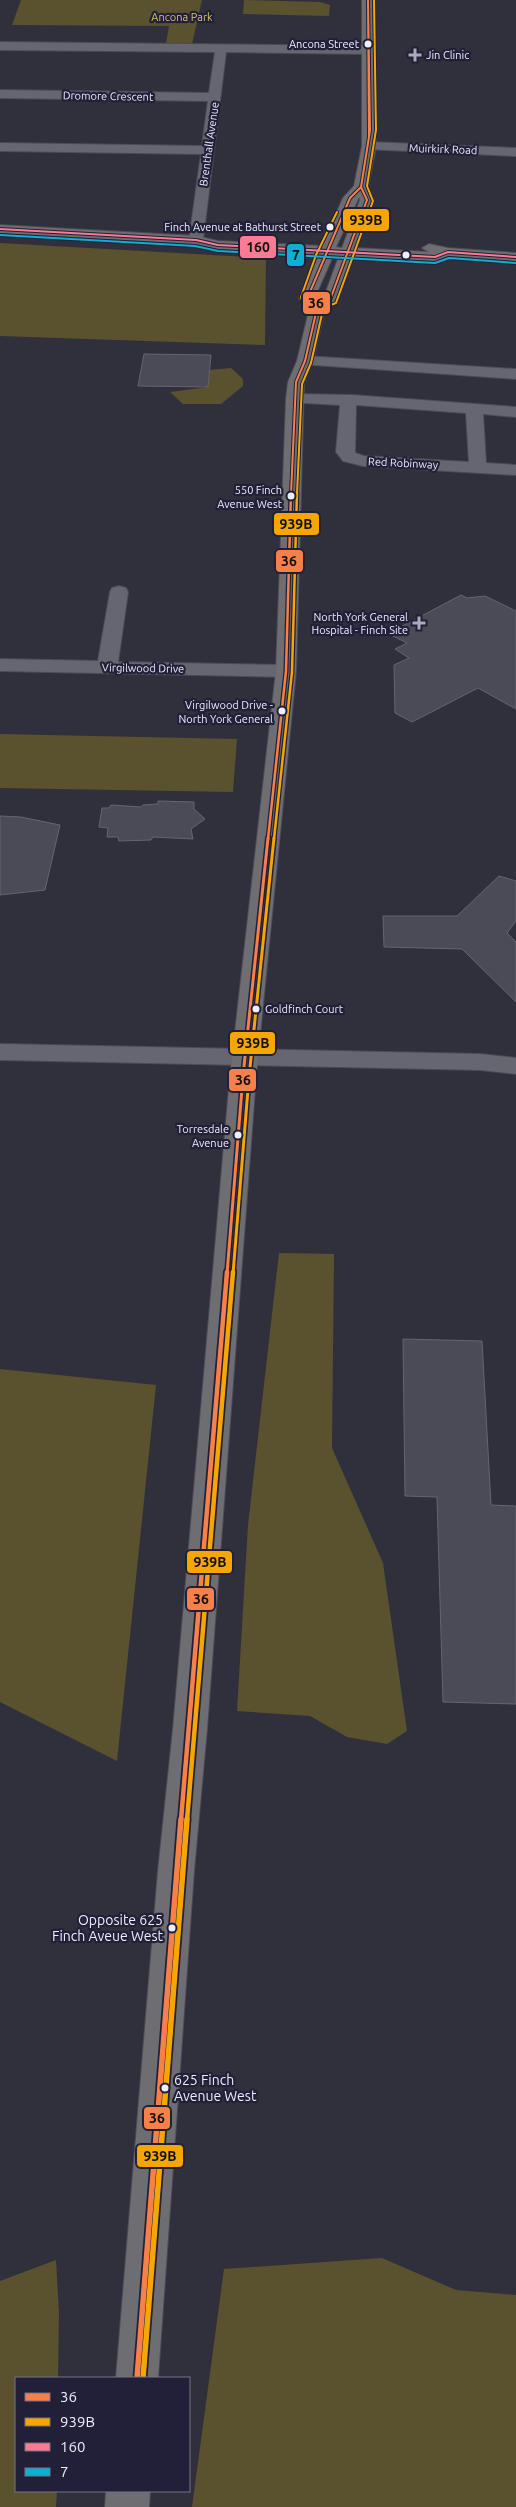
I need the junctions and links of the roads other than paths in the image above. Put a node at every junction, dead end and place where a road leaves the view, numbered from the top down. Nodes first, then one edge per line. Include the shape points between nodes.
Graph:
1 (368, 0) edge
2 (0, 46) edge
3 (221, 48) junction
4 (369, 50) junction
5 (0, 94) edge
6 (216, 97) junction
7 (369, 146) junction
8 (0, 147) edge
9 (208, 150) junction
10 (516, 152) edge
11 (361, 187) junction
12 (0, 229) edge
13 (196, 240) junction
14 (329, 247) junction
15 (349, 248) junction
16 (516, 257) edge
17 (318, 304) junction
18 (305, 361) junction
19 (516, 374) edge
20 (294, 399) junction
21 (348, 400) junction
22 (474, 408) junction
23 (516, 412) edge
24 (478, 468) junction
25 (516, 470) edge
26 (120, 592) dead end
27 (0, 665) edge
28 (107, 667) junction
29 (286, 671) junction
30 (0, 1052) edge
31 (245, 1057) junction
32 (516, 1066) edge
33 (137, 2377) edge
34 (128, 2492) edge
35 (127, 2507) edge

1 - 4 main road
2 - 3 street
3 - 4 street
3 - 6 street, Brenthall Avenue
4 - 7 main road
5 - 6 street, Dromore Crescent
6 - 9 street, Brenthall Avenue
7 - 10 street, Muirkirk Road
7 - 11 main road
8 - 9 street
9 - 13 street, Brenthall Avenue
11 - 14 main road via 350,198
11 - 15 main road via 367,200
12 - 13 main road
13 - 14 main road via 218,245
14 - 15 main road
14 - 17 main road via 307,298
15 - 16 main road via 435,257 448,252
15 - 17 main road via 330,300
17 - 18 main road
18 - 19 street
18 - 20 main road via 296,382
20 - 21 street
20 - 29 main road
21 - 22 street
21 - 24 street, Red Robinway via 345,452 349,457 361,461
22 - 23 street
22 - 24 street
24 - 25 street, Red Robinway
26 - 28 street
27 - 28 street, Virgilwood Drive
28 - 29 street, Virgilwood Drive
29 - 31 main road
30 - 31 street
31 - 32 street via 480,1062
31 - 33 main road
34 - 35 main road

